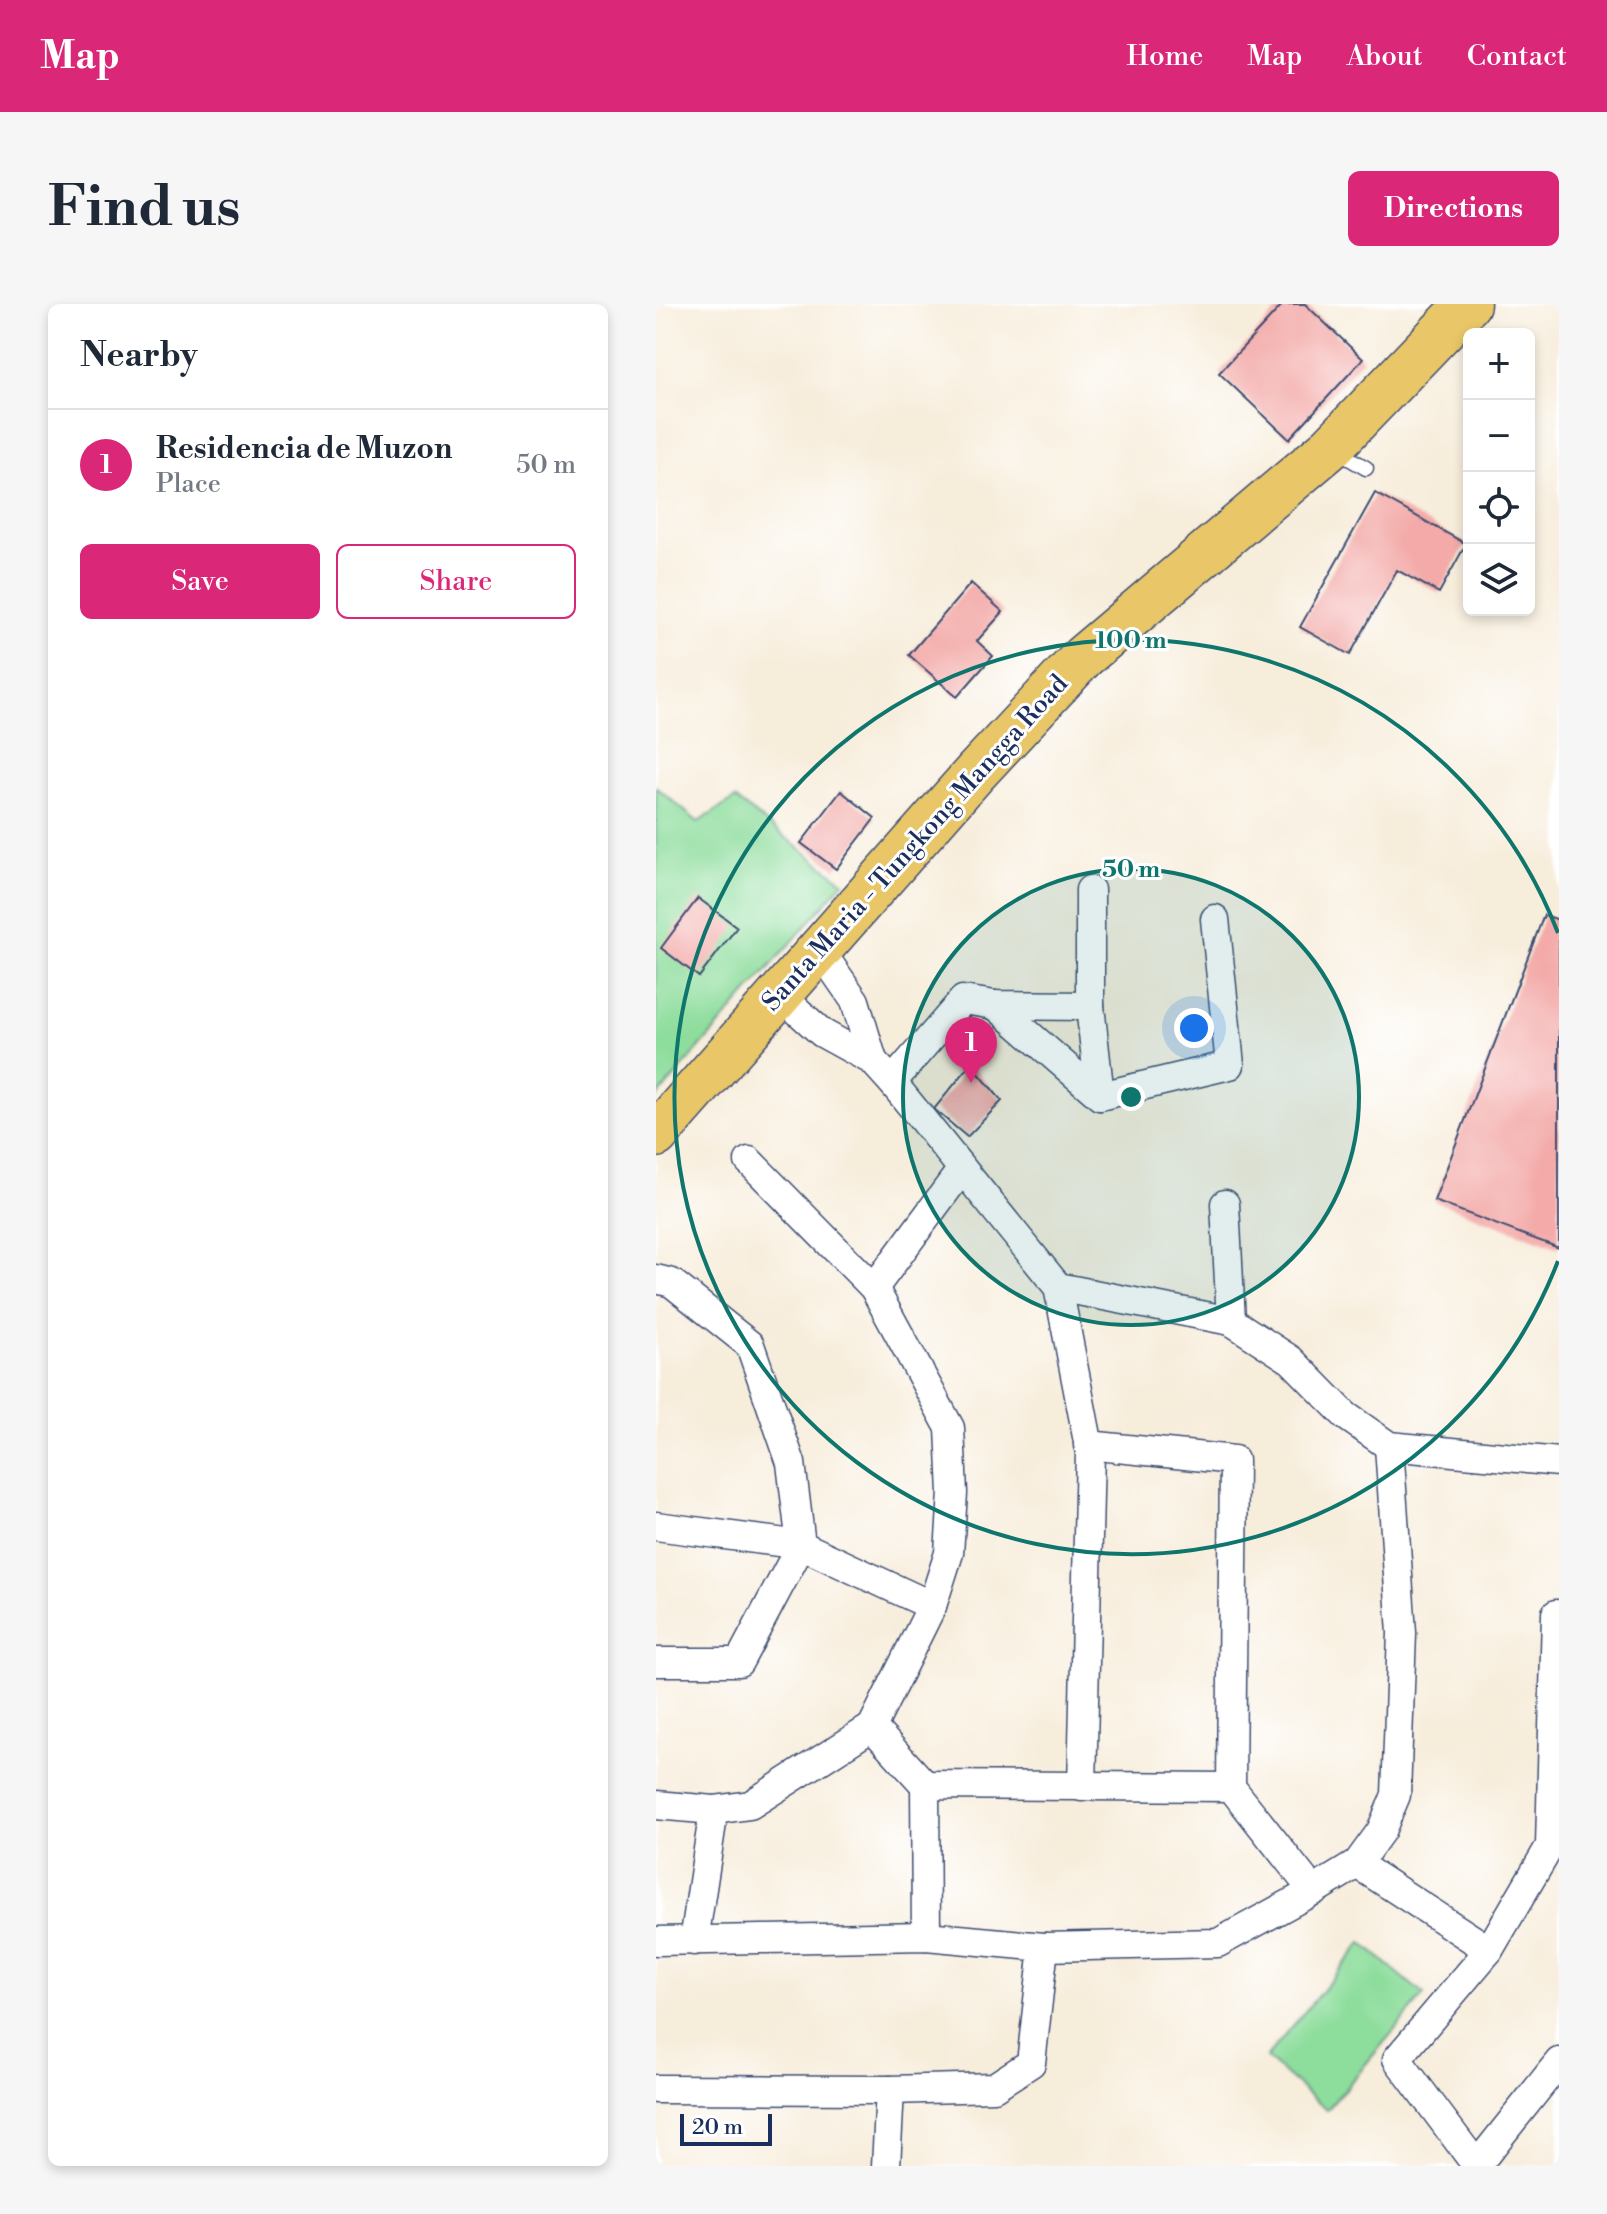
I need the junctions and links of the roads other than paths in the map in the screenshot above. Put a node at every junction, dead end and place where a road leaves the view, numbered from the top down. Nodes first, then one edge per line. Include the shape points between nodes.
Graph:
1 (1468, 304) edge
2 (1090, 890) dead end
3 (1215, 919) dead end
4 (819, 949) junction
5 (779, 994) junction
6 (995, 1005) junction
7 (1090, 1006) junction
8 (873, 1061) junction
9 (892, 1082) junction
10 (1100, 1096) junction
11 (656, 1135) edge
12 (749, 1161) dead end
13 (962, 1169) junction
14 (1225, 1204) dead end
15 (656, 1279) edge
16 (1058, 1287) junction
17 (874, 1288) junction
18 (1231, 1321) junction
19 (1088, 1445) junction
20 (1389, 1446) junction
21 (1559, 1462) edge
22 (656, 1526) edge
23 (801, 1545) junction
24 (932, 1606) junction
25 (1556, 1614) dead end
26 (656, 1662) edge
27 (872, 1727) junction
28 (925, 1785) junction
29 (1082, 1787) junction
30 (1231, 1787) junction
31 (656, 1805) edge
32 (714, 1810) junction
33 (1357, 1864) junction
34 (1313, 1891) junction
35 (926, 1936) junction
36 (656, 1941) edge
37 (694, 1941) junction
38 (1044, 1947) junction
39 (1489, 1950) junction
40 (1559, 2062) edge
41 (656, 2089) edge
42 (890, 2090) junction
43 (886, 2166) edge
44 (1477, 2166) edge

1 - 4 main road, Santa Maria - Tungkong Mangga Road via 1348,458 1083,657
2 - 7 street
3 - 10 street via 1230,1065
4 - 5 main road, Santa Maria - Tungkong Mangga Road
4 - 8 street via 855,1001
5 - 8 street via 822,1033
5 - 11 main road, Santa Maria - Tungkong Mangga Road
6 - 7 street
6 - 9 street via 963,1000
6 - 10 street
7 - 10 street
8 - 9 street
9 - 13 street
12 - 17 street
13 - 16 street
13 - 17 street
14 - 18 street
15 - 23 street via 672,1283 750,1345 791,1463
16 - 18 street
16 - 19 street
17 - 24 street via 950,1428 949,1553
18 - 20 street via 1291,1360 1346,1416
19 - 29 street
19 - 30 street via 1234,1460
20 - 21 street
20 - 33 street via 1402,1633 1396,1795 1381,1831
22 - 23 street
23 - 24 street
23 - 26 street via 739,1662
24 - 27 street
25 - 39 street via 1550,1846
27 - 28 street
27 - 32 street via 750,1805
28 - 29 street
28 - 35 street
29 - 30 street
30 - 34 street
31 - 32 street
32 - 37 street
33 - 34 street
33 - 39 street
34 - 38 street via 1218,1943
35 - 37 street
35 - 38 street
36 - 37 street
38 - 42 street via 1031,2063 994,2087
39 - 44 street via 1397,2059
40 - 44 street
41 - 42 street
42 - 43 street

